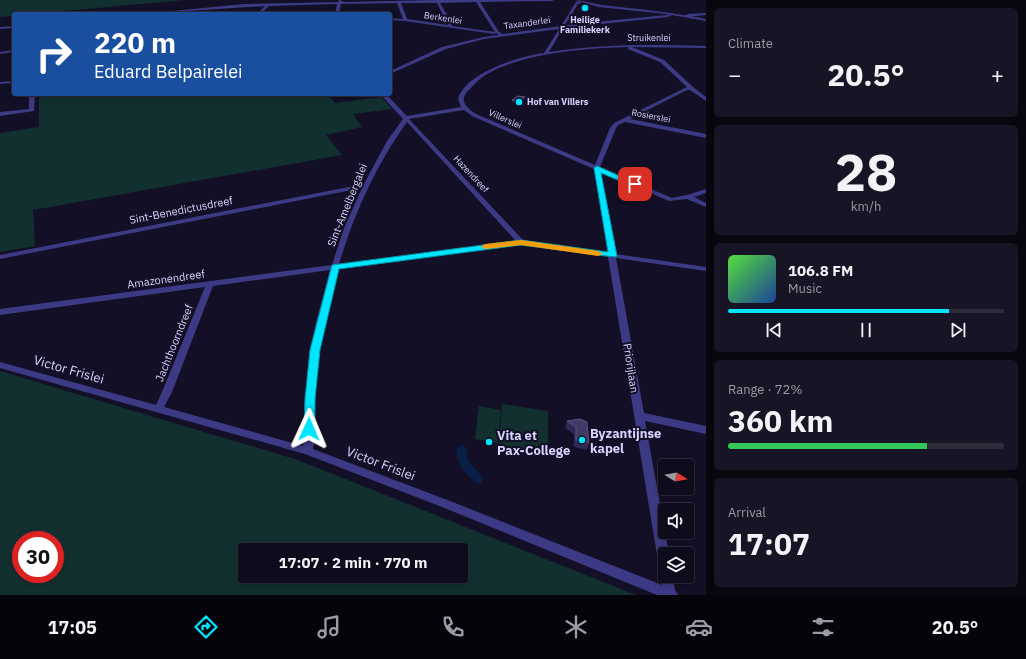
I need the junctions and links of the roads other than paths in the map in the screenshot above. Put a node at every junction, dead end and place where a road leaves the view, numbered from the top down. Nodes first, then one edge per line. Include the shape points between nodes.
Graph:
1 (552, 0) edge
2 (438, 1) edge
3 (477, 1) junction
4 (579, 1) edge
5 (340, 3) edge
6 (399, 3) junction
7 (268, 5) junction
8 (166, 12) edge
9 (261, 12) edge
10 (672, 14) junction
11 (706, 14) edge
12 (686, 16) junction
13 (392, 19) edge
14 (405, 20) junction
15 (706, 20) edge
16 (12, 27) edge
17 (450, 27) junction
18 (562, 27) junction
19 (0, 28) edge
20 (497, 34) junction
21 (628, 46) junction
22 (706, 47) edge
23 (12, 51) edge
24 (0, 52) edge
25 (545, 54) junction
26 (392, 72) edge
27 (12, 82) edge
28 (0, 83) edge
29 (690, 88) junction
30 (32, 96) edge
31 (385, 96) edge
32 (706, 99) edge
33 (464, 108) junction
34 (0, 114) edge
35 (407, 118) junction
36 (624, 120) junction
37 (706, 136) edge
38 (597, 168) junction
39 (366, 185) junction
40 (706, 191) edge
41 (688, 197) junction
42 (706, 205) edge
43 (521, 242) junction
44 (612, 256) junction
45 (0, 257) edge
46 (335, 267) junction
47 (706, 269) edge
48 (210, 284) junction
49 (0, 312) edge
50 (0, 365) edge
51 (158, 410) junction
52 (639, 416) junction
53 (706, 430) edge
54 (307, 451) junction
55 (662, 547) edge
56 (668, 583) edge
57 (671, 594) edge

1 - 3 street
2 - 3 street
2 - 6 street
2 - 17 street
3 - 20 street
4 - 10 street via 606,7
4 - 18 street
5 - 6 street
5 - 7 street
6 - 14 street
7 - 8 street
7 - 9 street
10 - 12 street
10 - 18 street, Taxanderlei
11 - 12 street
12 - 15 street
13 - 14 street, Berkenlei
14 - 17 street, Berkenlei
16 - 19 street
17 - 20 street, Berkenlei
18 - 20 street, Taxanderlei
18 - 25 street
20 - 26 street, Taxanderlei via 444,48
21 - 22 street, Struikenlei
21 - 25 street, Struikenlei
21 - 29 street via 662,61
23 - 24 street
25 - 33 street via 499,66 475,79 461,95 460,102
27 - 28 street
29 - 32 street
29 - 36 street
30 - 34 street via 32,110
31 - 35 street, Hazendreef
33 - 35 street
33 - 38 street, Villerslei
35 - 39 street, Sint-Amelbergalei via 379,158
35 - 43 street, Hazendreef
36 - 37 street, Rosierslei
36 - 38 street, Rosierslei via 613,128
38 - 41 street, Villerslei via 671,200
38 - 44 street, Priorijlaan
39 - 45 street, Sint-Benedictusdreef
39 - 46 street, Sint-Amelbergalei
40 - 41 street
41 - 42 street, Villerslei
43 - 44 street, Amazonendreef
43 - 46 street, Amazonendreef
44 - 47 street, Amazonendreef
44 - 52 street, Priorijlaan
46 - 48 street, Amazonendreef
46 - 54 street, Sint-Amelbergalei via 315,350
48 - 49 street, Amazonendreef
48 - 51 street, Jachthoorndreef
50 - 51 street, Victor Frislei
51 - 54 street, Victor Frislei
52 - 53 street
52 - 55 street, Priorijlaan
54 - 57 street, Victor Frislei
56 - 57 street

